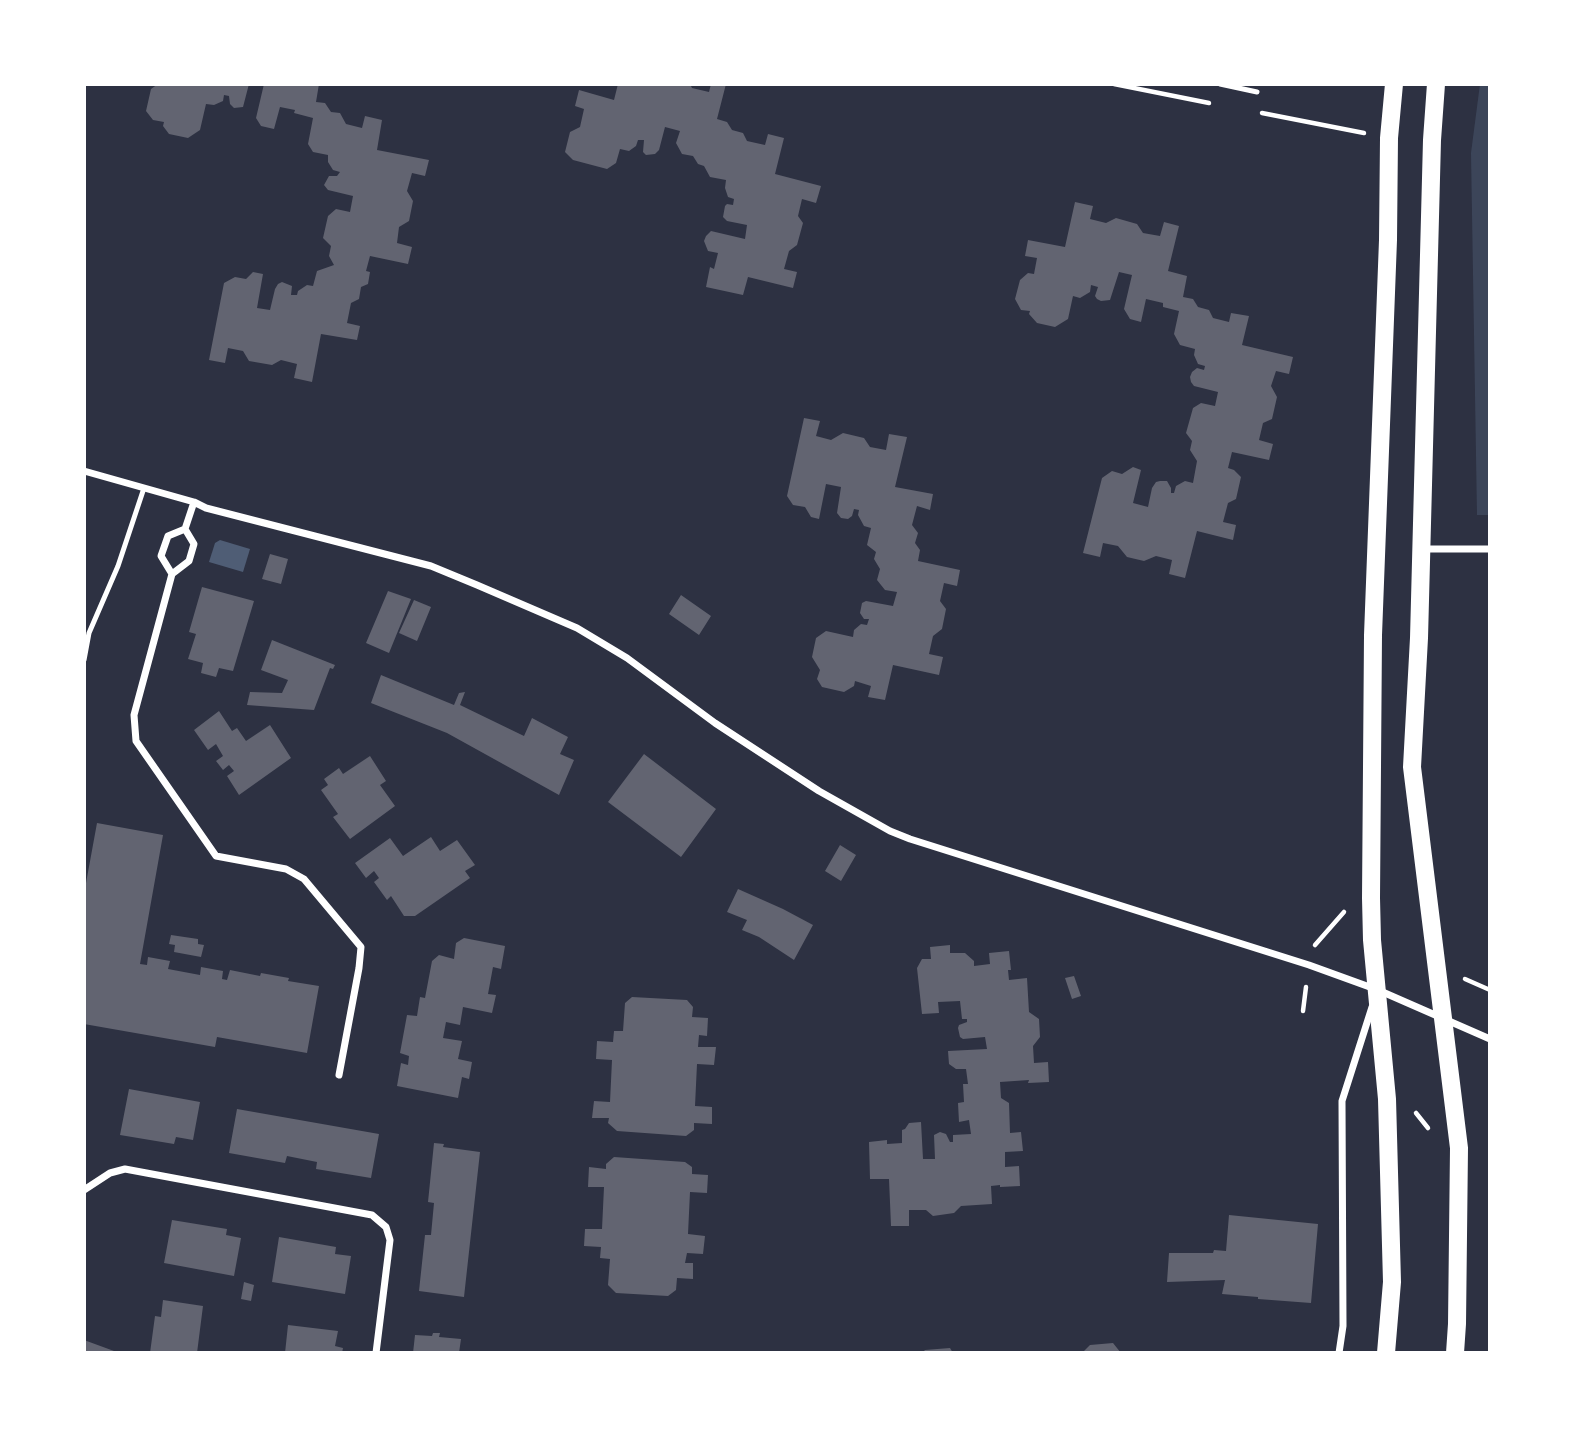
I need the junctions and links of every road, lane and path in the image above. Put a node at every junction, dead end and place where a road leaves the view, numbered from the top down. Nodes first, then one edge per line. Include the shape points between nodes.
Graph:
1 (1220, 84) edge
2 (1394, 84) edge
3 (1436, 84) edge
4 (1257, 92) dead end
5 (1299, 120) dead end
6 (1389, 138) junction
7 (84, 471) edge
8 (144, 488) junction
9 (194, 502) junction
10 (185, 529) junction
11 (1420, 549) junction
12 (1490, 549) edge
13 (172, 574) junction
14 (84, 660) edge
15 (1347, 908) dead end
16 (1314, 946) dead end
17 (1378, 990) junction
18 (1444, 1019) junction
19 (1490, 1039) edge
20 (340, 1075) dead end
21 (1413, 1109) dead end
22 (1435, 1138) dead end
23 (84, 1191) edge
24 (376, 1353) edge
25 (1339, 1353) edge
26 (1386, 1353) edge
27 (1455, 1353) edge

1 - 4 lane
2 - 6 main road
3 - 11 main road
5 - 6 path
6 - 17 main road via 1373,635 1371,918
7 - 8 street
8 - 9 street
8 - 14 lane via 89,633
9 - 10 street
9 - 17 street via 430,566 577,628 819,791 890,831
10 - 13 street via 194,544 188,561
10 - 13 street via 168,536 161,556
11 - 12 street
11 - 18 main road via 1412,767
13 - 20 street via 134,715 136,741 216,856 286,869 304,879 361,947
15 - 16 path
17 - 18 street
17 - 25 street via 1342,1101 1343,1326
17 - 26 main road via 1387,1099 1392,1282
18 - 19 street
18 - 27 main road via 1459,1148
21 - 22 path
23 - 24 street via 110,1173 125,1169 372,1215 386,1227 390,1240

